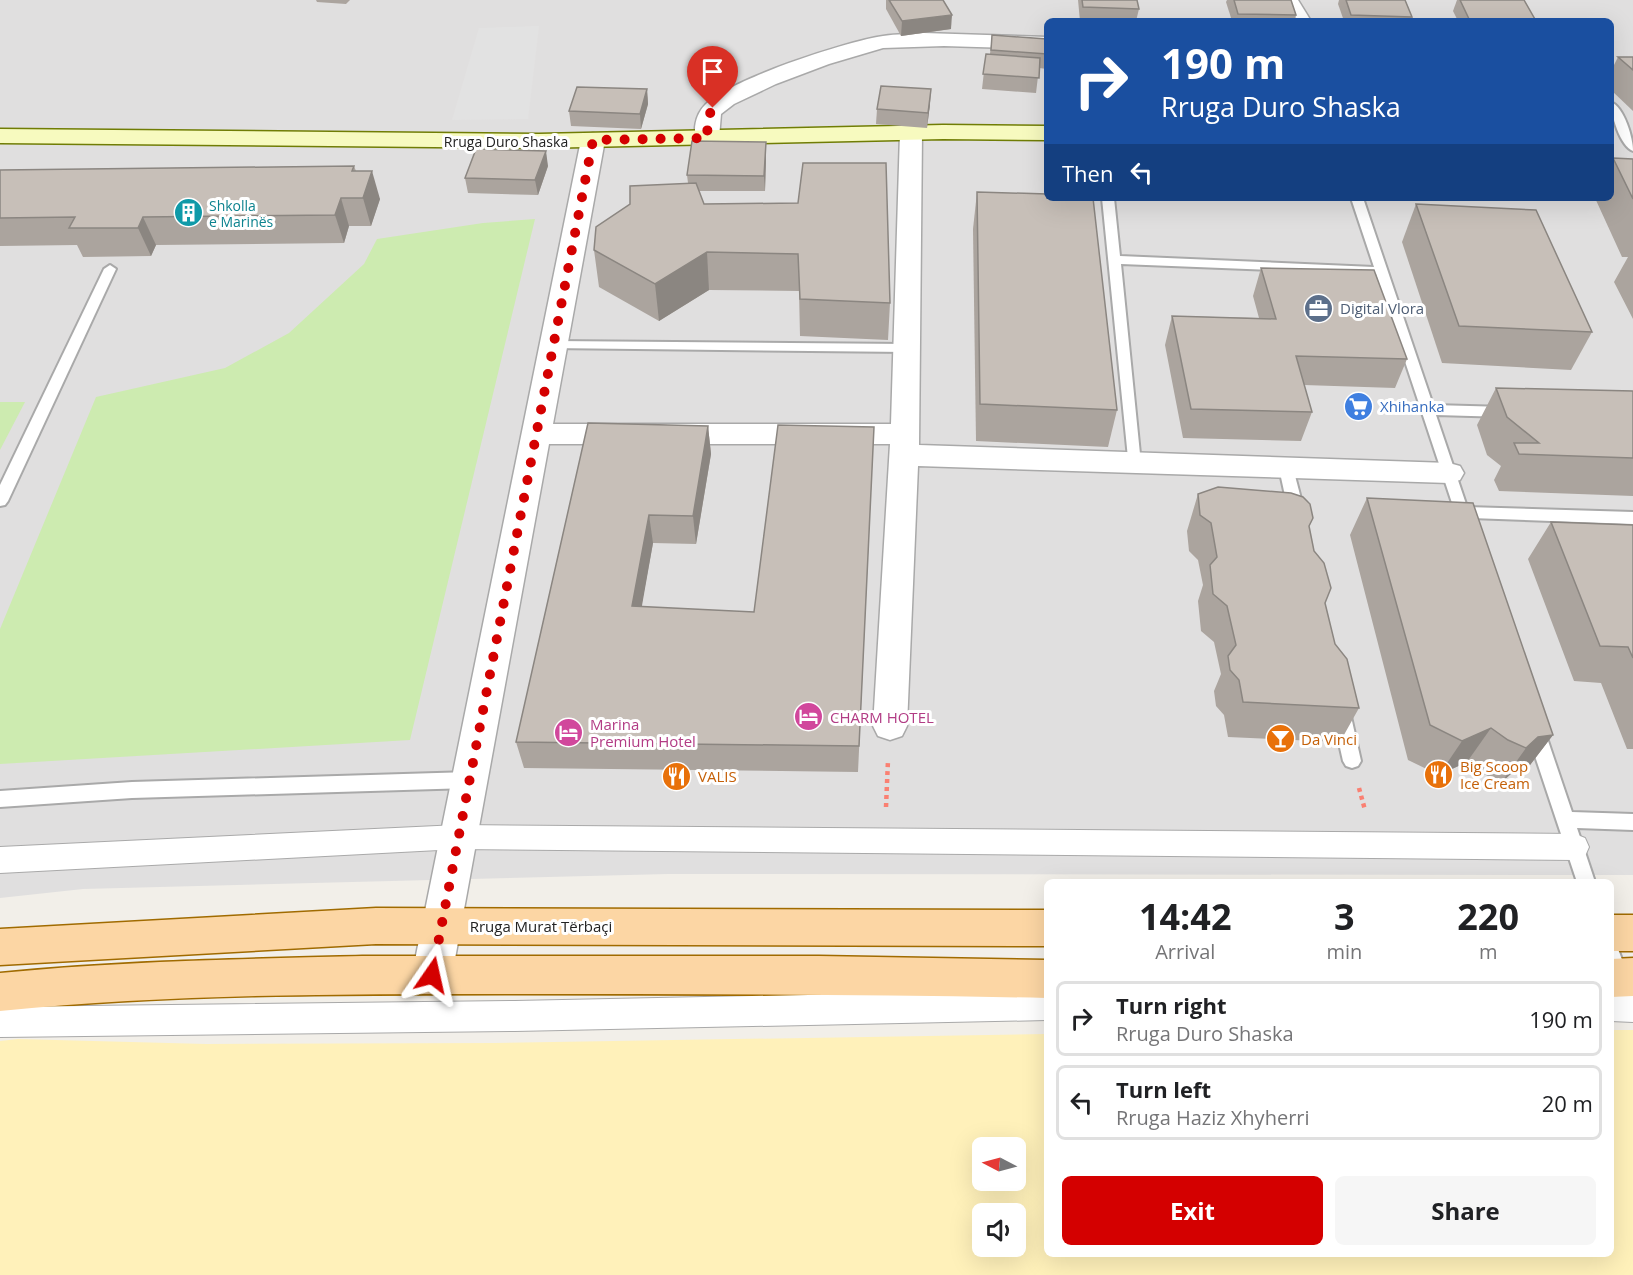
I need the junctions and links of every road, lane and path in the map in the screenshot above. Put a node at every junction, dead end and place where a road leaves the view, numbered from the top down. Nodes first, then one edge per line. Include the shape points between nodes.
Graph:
1 (1288, 0) edge
2 (1299, 18) edge
3 (1044, 43) edge
4 (1614, 111) edge
5 (911, 133) junction
6 (1044, 133) edge
7 (0, 136) edge
8 (707, 138) junction
9 (593, 140) junction
10 (1633, 148) edge
11 (1614, 158) edge
12 (1633, 159) edge
13 (1108, 201) edge
14 (1358, 201) edge
15 (1114, 260) junction
16 (110, 269) dead end
17 (1381, 271) junction
18 (554, 345) junction
19 (907, 348) junction
20 (1428, 410) junction
21 (1519, 412) edge
22 (537, 434) junction
23 (904, 445) junction
24 (1134, 464) junction
25 (1287, 468) junction
26 (1449, 473) junction
27 (0, 501) edge
28 (1462, 512) junction
29 (1633, 518) edge
30 (1299, 524) edge
31 (1469, 534) edge
32 (1337, 693) edge
33 (1528, 710) edge
34 (890, 726) joint
35 (1352, 761) joint
36 (470, 780) junction
37 (0, 800) edge
38 (1566, 820) junction
39 (1633, 822) edge
40 (458, 837) junction
41 (885, 841) junction
42 (1375, 845) junction
43 (1575, 847) junction
44 (0, 860) edge
45 (1585, 879) edge
46 (441, 926) junction
47 (1044, 928) edge
48 (1614, 933) edge
49 (1633, 933) edge
50 (0, 947) edge
51 (432, 975) junction
52 (1044, 979) edge
53 (0, 992) edge
54 (1044, 1005) edge
55 (0, 1022) edge

1 - 2 street
3 - 8 street via 918,39 880,43 831,57 730,97 713,108 708,117
4 - 10 lane
5 - 6 main road, Rruga Duro Shaska
5 - 8 main road, Rruga Duro Shaska
5 - 19 street
7 - 9 main road, Rruga Duro Shaska
8 - 9 main road, Rruga Duro Shaska
9 - 18 street
11 - 12 main road
13 - 15 lane
14 - 17 lane
15 - 17 lane
15 - 24 lane
16 - 27 lane
17 - 20 lane
18 - 19 lane
18 - 22 street
19 - 23 street
20 - 21 lane
20 - 26 lane
22 - 23 street via 818,432
22 - 36 street
23 - 24 street
23 - 34 street
24 - 25 street
25 - 26 street
25 - 30 lane
26 - 28 lane
28 - 29 lane
28 - 31 lane
32 - 35 lane
33 - 38 lane
34 - 41 path
35 - 42 path
36 - 37 lane via 132,790
36 - 40 street
38 - 39 lane
38 - 43 lane
40 - 41 street
40 - 44 street
40 - 46 street
41 - 42 street
42 - 43 street
43 - 45 lane
46 - 47 main road, Rruga Murat Tërbaçi
46 - 50 main road, Rruga Murat Tërbaçi via 241,932
46 - 51 street
48 - 49 main road
51 - 52 main road
51 - 53 main road via 228,978
54 - 55 street

